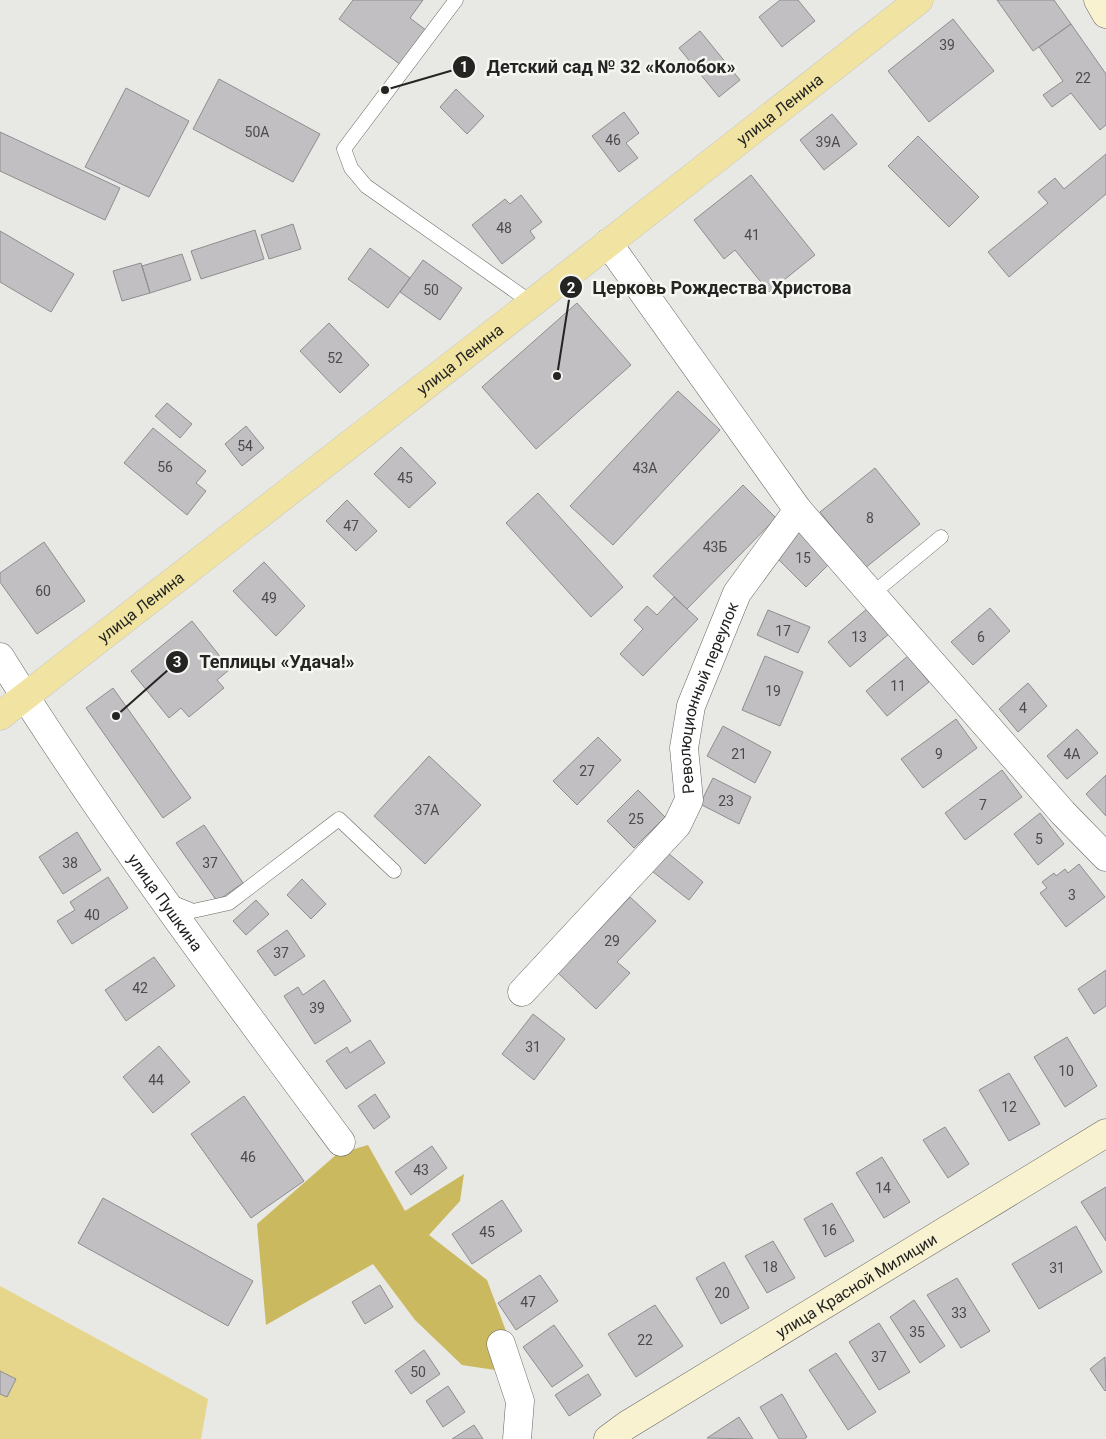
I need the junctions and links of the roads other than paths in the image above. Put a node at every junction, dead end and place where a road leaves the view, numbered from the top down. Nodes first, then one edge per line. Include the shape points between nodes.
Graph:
1 (456, 0) edge
2 (919, 0) edge
3 (1098, 0) edge
4 (1106, 14) edge
5 (608, 243) junction
6 (532, 303) junction
7 (798, 510) junction
8 (941, 537) dead end
9 (872, 594) junction
10 (0, 657) edge
11 (25, 697) junction
12 (0, 716) edge
13 (1106, 857) edge
14 (394, 871) dead end
15 (161, 898) junction
16 (522, 992) dead end
17 (1106, 1134) edge
18 (340, 1142) dead end
19 (501, 1344) dead end
20 (518, 1439) edge
21 (608, 1439) edge

1 - 6 lane via 344,149 351,168 366,186
2 - 5 main road, улица Ленина
3 - 4 street
5 - 6 main road, улица Ленина
5 - 7 street
6 - 11 main road, улица Ленина
7 - 9 street
7 - 16 street, Революционный переулок via 737,593 690,706 684,748 689,800 677,826
8 - 9 lane
9 - 13 street via 1063,813
10 - 11 street, улица Пушкина
11 - 12 main road, улица Ленина
11 - 15 street, улица Пушкина
14 - 15 lane via 339,819 228,903 193,911
15 - 18 street, улица Пушкина
17 - 21 street, улица Красной Милиции
19 - 20 street via 520,1400

